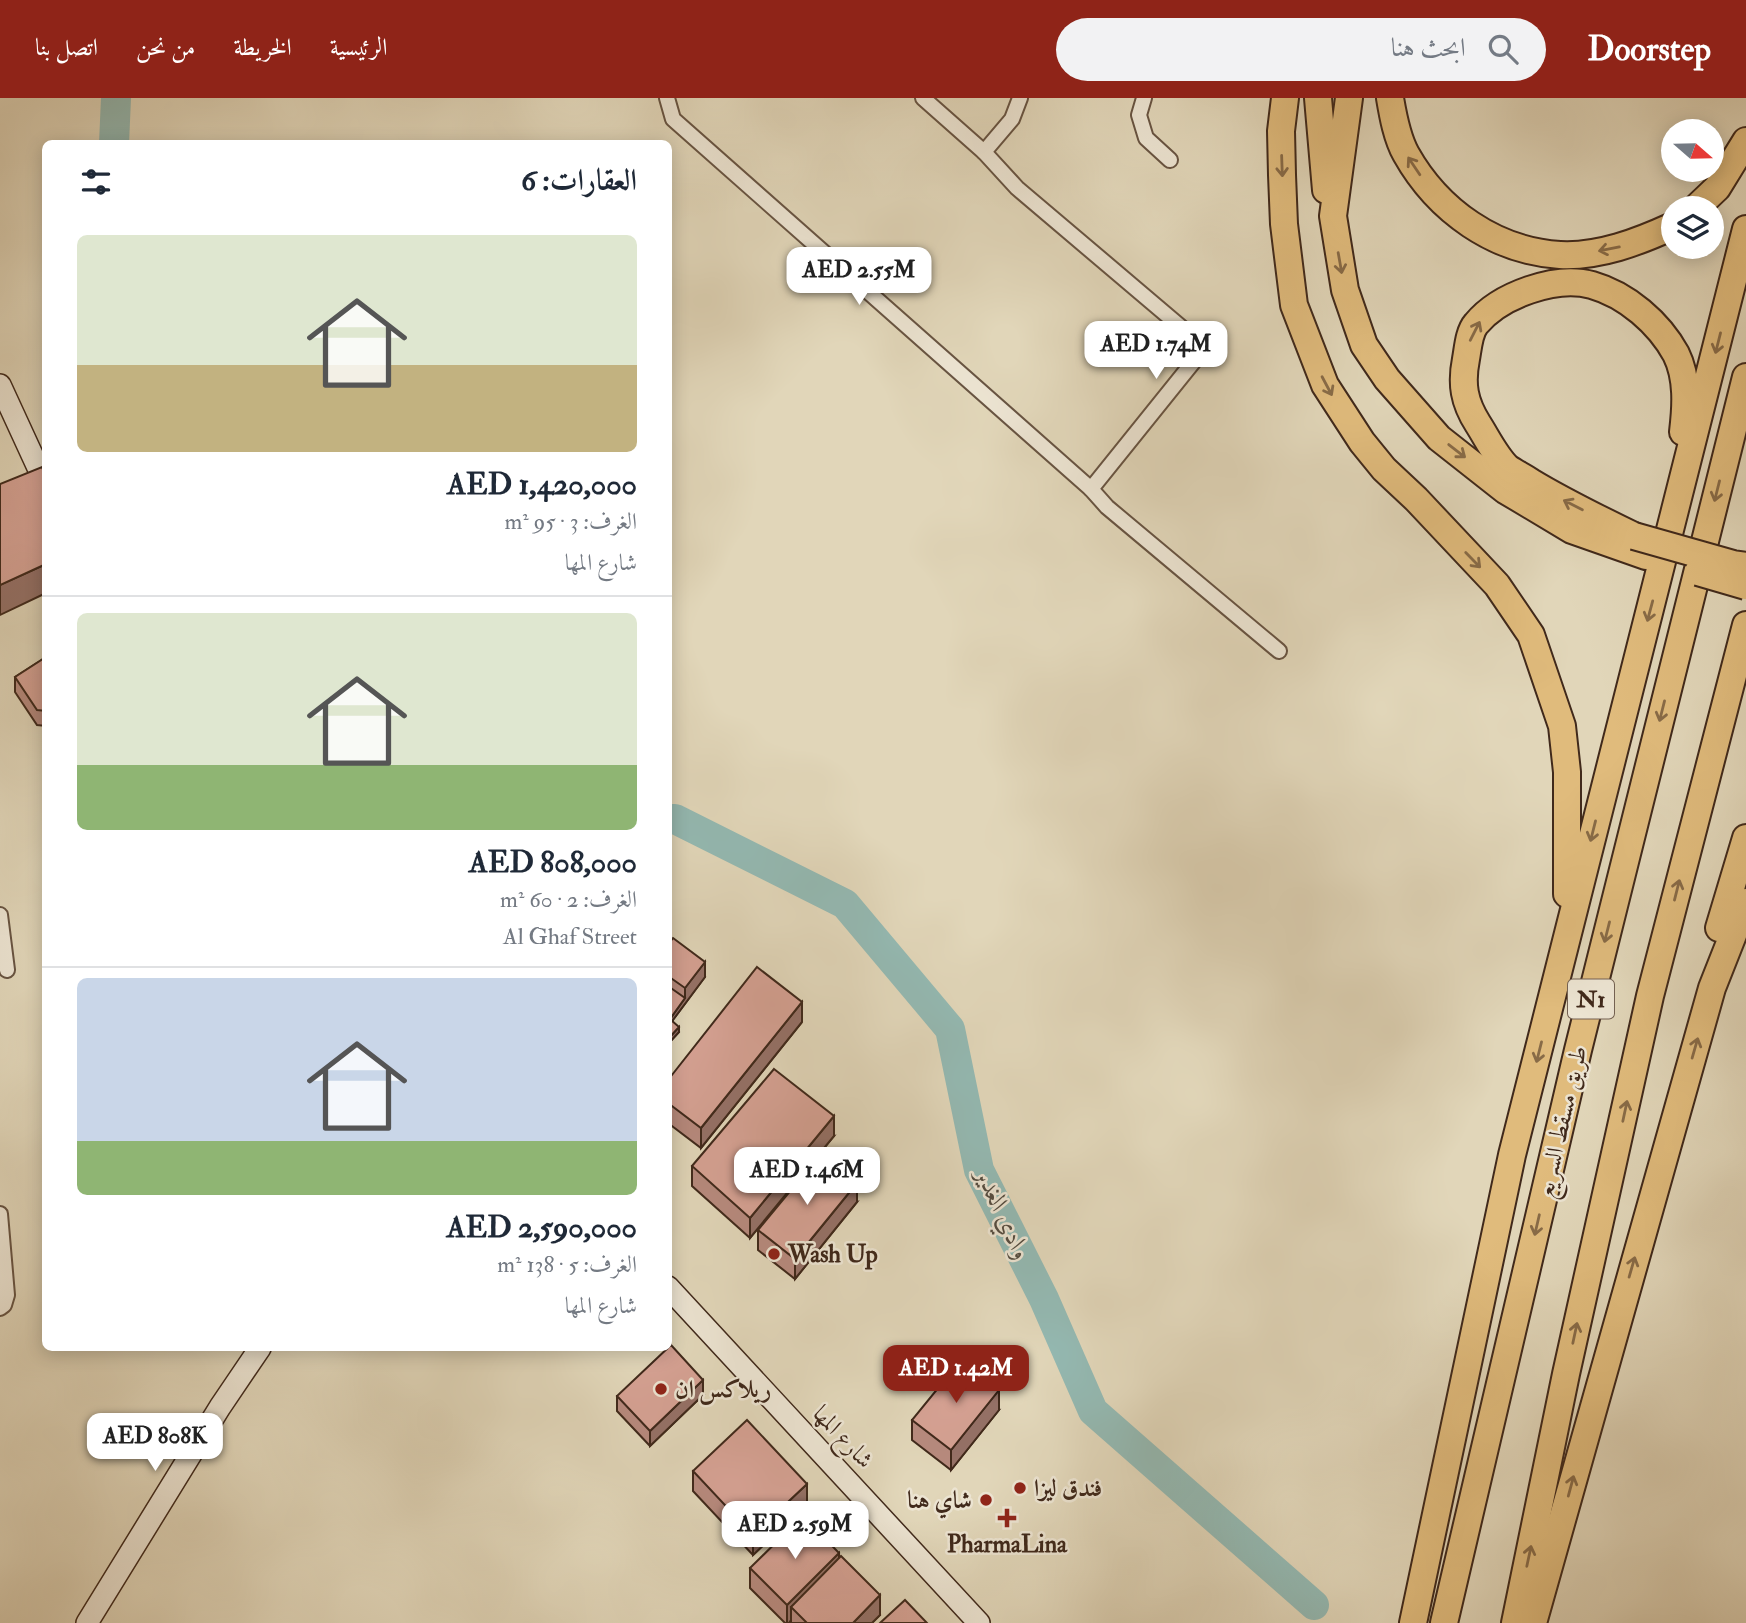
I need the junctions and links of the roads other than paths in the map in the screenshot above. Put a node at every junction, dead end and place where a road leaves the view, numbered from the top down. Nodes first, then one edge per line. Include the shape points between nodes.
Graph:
1 (667, 98) edge
2 (923, 98) edge
3 (1020, 98) edge
4 (1144, 98) edge
5 (1285, 98) edge
6 (1318, 98) edge
7 (1349, 98) edge
8 (1390, 98) edge
9 (1746, 141) edge
10 (984, 152) junction
11 (1170, 160) dead end
12 (1709, 196) edge
13 (1333, 216) junction
14 (1746, 229) edge
15 (1661, 231) edge
16 (1746, 377) edge
17 (0, 385) edge
18 (42, 476) edge
19 (1091, 489) junction
20 (1674, 518) junction
21 (1640, 546) junction
22 (1746, 566) edge
23 (1746, 586) edge
24 (1746, 625) edge
25 (1279, 651) dead end
26 (1746, 838) edge
27 (1746, 902) edge
28 (0, 915) edge
29 (1567, 936) junction
30 (7, 970) dead end
31 (1712, 988) junction
32 (0, 1214) edge
33 (672, 1291) edge
34 (0, 1308) edge
35 (258, 1351) edge
36 (88, 1623) edge
37 (979, 1623) edge
38 (1413, 1623) edge
39 (1444, 1623) edge
40 (1515, 1623) edge
41 (1533, 1623) edge

1 - 19 street via 673,119
2 - 10 street
3 - 10 street via 1012,119
4 - 11 street via 1139,115 1146,138
5 -> 29 highway via 1281,131 1288,265 1294,305 1325,385 1384,469 1497,585 1531,635 1553,697 1562,726 1567,772
6 - 13 highway via 1326,189
7 - 13 highway
15 -> 8 highway via 1587,254 1525,250 1496,239 1447,206 1423,178 1405,152
9 - 12 highway
10 - 19 street via 1017,188 1195,339 1194,361
13 -> 21 highway via 1345,290 1364,345 1439,438 1505,489 1573,530
14 -> 20 highway
16 -> 39 highway, طريق مسقط السريع / N1 via 1578,1050
17 - 18 street
19 - 25 street
21 -> 20 highway via 1507,467 1471,413 1463,374 1469,343 1475,325 1498,304 1527,290 1577,282 1594,285 1632,305 1656,324 1676,355 1686,403
20 -> 29 highway
21 - 22 highway, bridge
21 - 23 highway, bridge
40 -> 24 highway, N1 via 1650,996
26 - 31 highway via 1712,953
27 - 31 highway
28 - 30 street
29 -> 38 highway via 1512,1155
41 -> 31 highway
32 - 34 street via 7,1295
33 - 37 street, شارع المها
35 - 36 street

